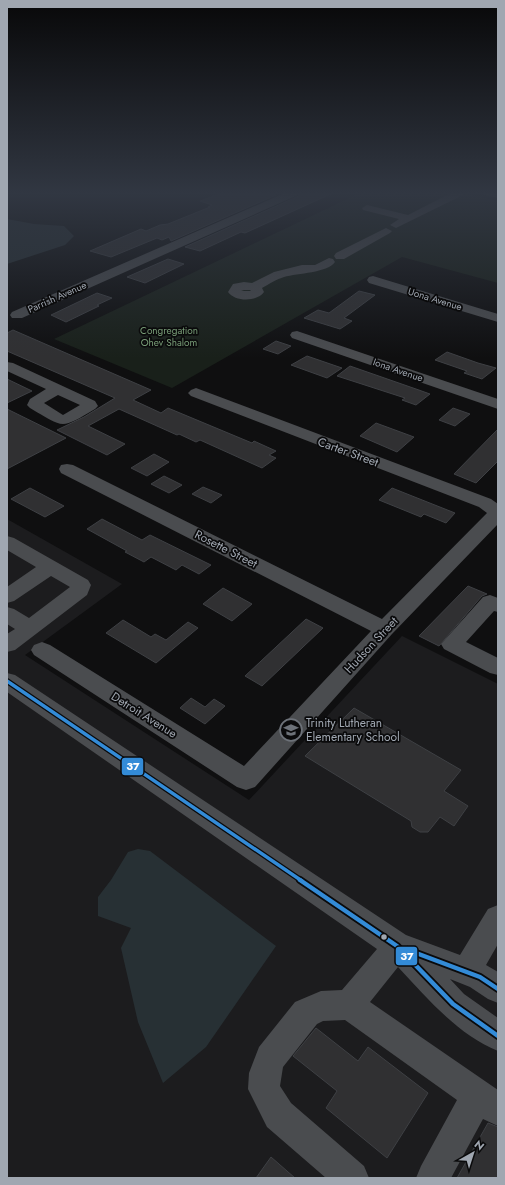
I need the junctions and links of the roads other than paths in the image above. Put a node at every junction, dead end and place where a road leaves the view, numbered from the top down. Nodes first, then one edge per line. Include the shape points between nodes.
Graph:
1 (166, 247) edge
2 (356, 247) edge
3 (373, 280) dead end
4 (254, 287) dead end
5 (12, 313) edge
6 (498, 318) edge
7 (34, 322) dead end
8 (297, 335) dead end
9 (7, 366) edge
10 (58, 389) dead end
11 (196, 393) dead end
12 (498, 404) edge
13 (67, 469) dead end
14 (498, 513) edge
15 (7, 542) edge
16 (50, 567) junction
17 (7, 596) edge
18 (498, 605) edge
19 (7, 614) edge
20 (29, 628) junction
21 (385, 629) junction
22 (7, 645) edge
23 (42, 650) dead end
24 (498, 667) edge
25 (7, 681) edge
26 (246, 780) joint
27 (498, 918) edge
28 (397, 946) junction
29 (466, 972) junction
30 (498, 989) edge
31 (349, 1005) junction
32 (498, 1036) edge
33 (488, 1103) edge
34 (352, 1178) edge
35 (433, 1178) edge

1 - 5 street, Parrish Avenue
2 - 4 street via 340,256 331,254 323,257 329,262 318,268 278,275
3 - 6 street, Uona Avenue
5 - 7 street
8 - 12 street, Iona Avenue
9 - 10 street
11 - 14 street, Carter Street via 485,503
13 - 21 street, Rosette Street
14 - 21 street, Hudson Street
15 - 16 street
16 - 17 street
16 - 20 street via 81,585 80,590
18 - 24 street via 490,602 452,644
19 - 20 street
20 - 22 street
21 - 26 street, Hudson Street
23 - 26 street, Detroit Avenue
25 - 28 street
27 - 29 street
28 - 29 street
28 - 31 street
28 - 32 street via 453,1004
29 - 30 street via 480,977
31 - 33 street
31 - 34 street via 321,1006 306,1013 270,1058 265,1073 264,1089 279,1115
33 - 35 street

